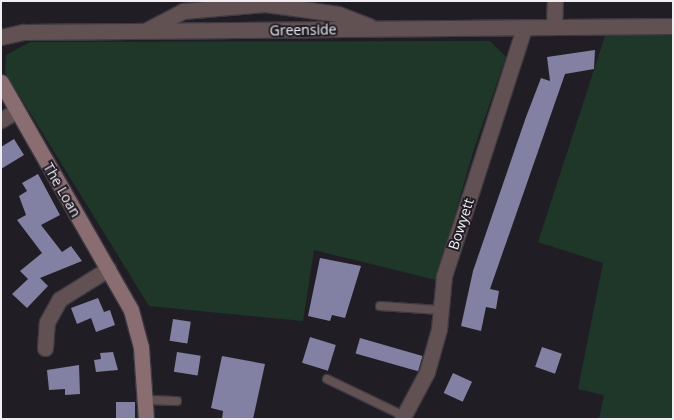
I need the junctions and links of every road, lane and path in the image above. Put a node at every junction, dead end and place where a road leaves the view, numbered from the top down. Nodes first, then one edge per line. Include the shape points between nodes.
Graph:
1 (555, 1) edge
2 (673, 26) edge
3 (554, 27) junction
4 (524, 28) junction
5 (375, 29) junction
6 (146, 31) junction
7 (1, 36) edge
8 (1, 82) edge
9 (16, 111) junction
10 (1, 120) edge
11 (108, 269) junction
12 (380, 306) dead end
13 (439, 310) junction
14 (45, 348) dead end
15 (327, 379) dead end
16 (147, 400) junction
17 (177, 401) dead end
18 (403, 417) edge
19 (146, 419) edge

1 - 3 street
2 - 3 street, Greenside
3 - 4 street, Greenside
4 - 5 street, Greenside
4 - 13 street, Bowyett via 444,276
5 - 6 street, Greenside
5 - 6 street via 338,14 265,4 184,11
6 - 7 street, Greenside via 23,32
8 - 9 main road, The Loan
9 - 10 street
9 - 11 main road, The Loan
11 - 14 street via 60,299 47,322
11 - 16 main road, The Loan via 131,310 141,348
12 - 13 lane
13 - 18 street, Bowyett via 439,329 426,372
15 - 18 lane
16 - 17 lane
16 - 19 main road, The Loan

